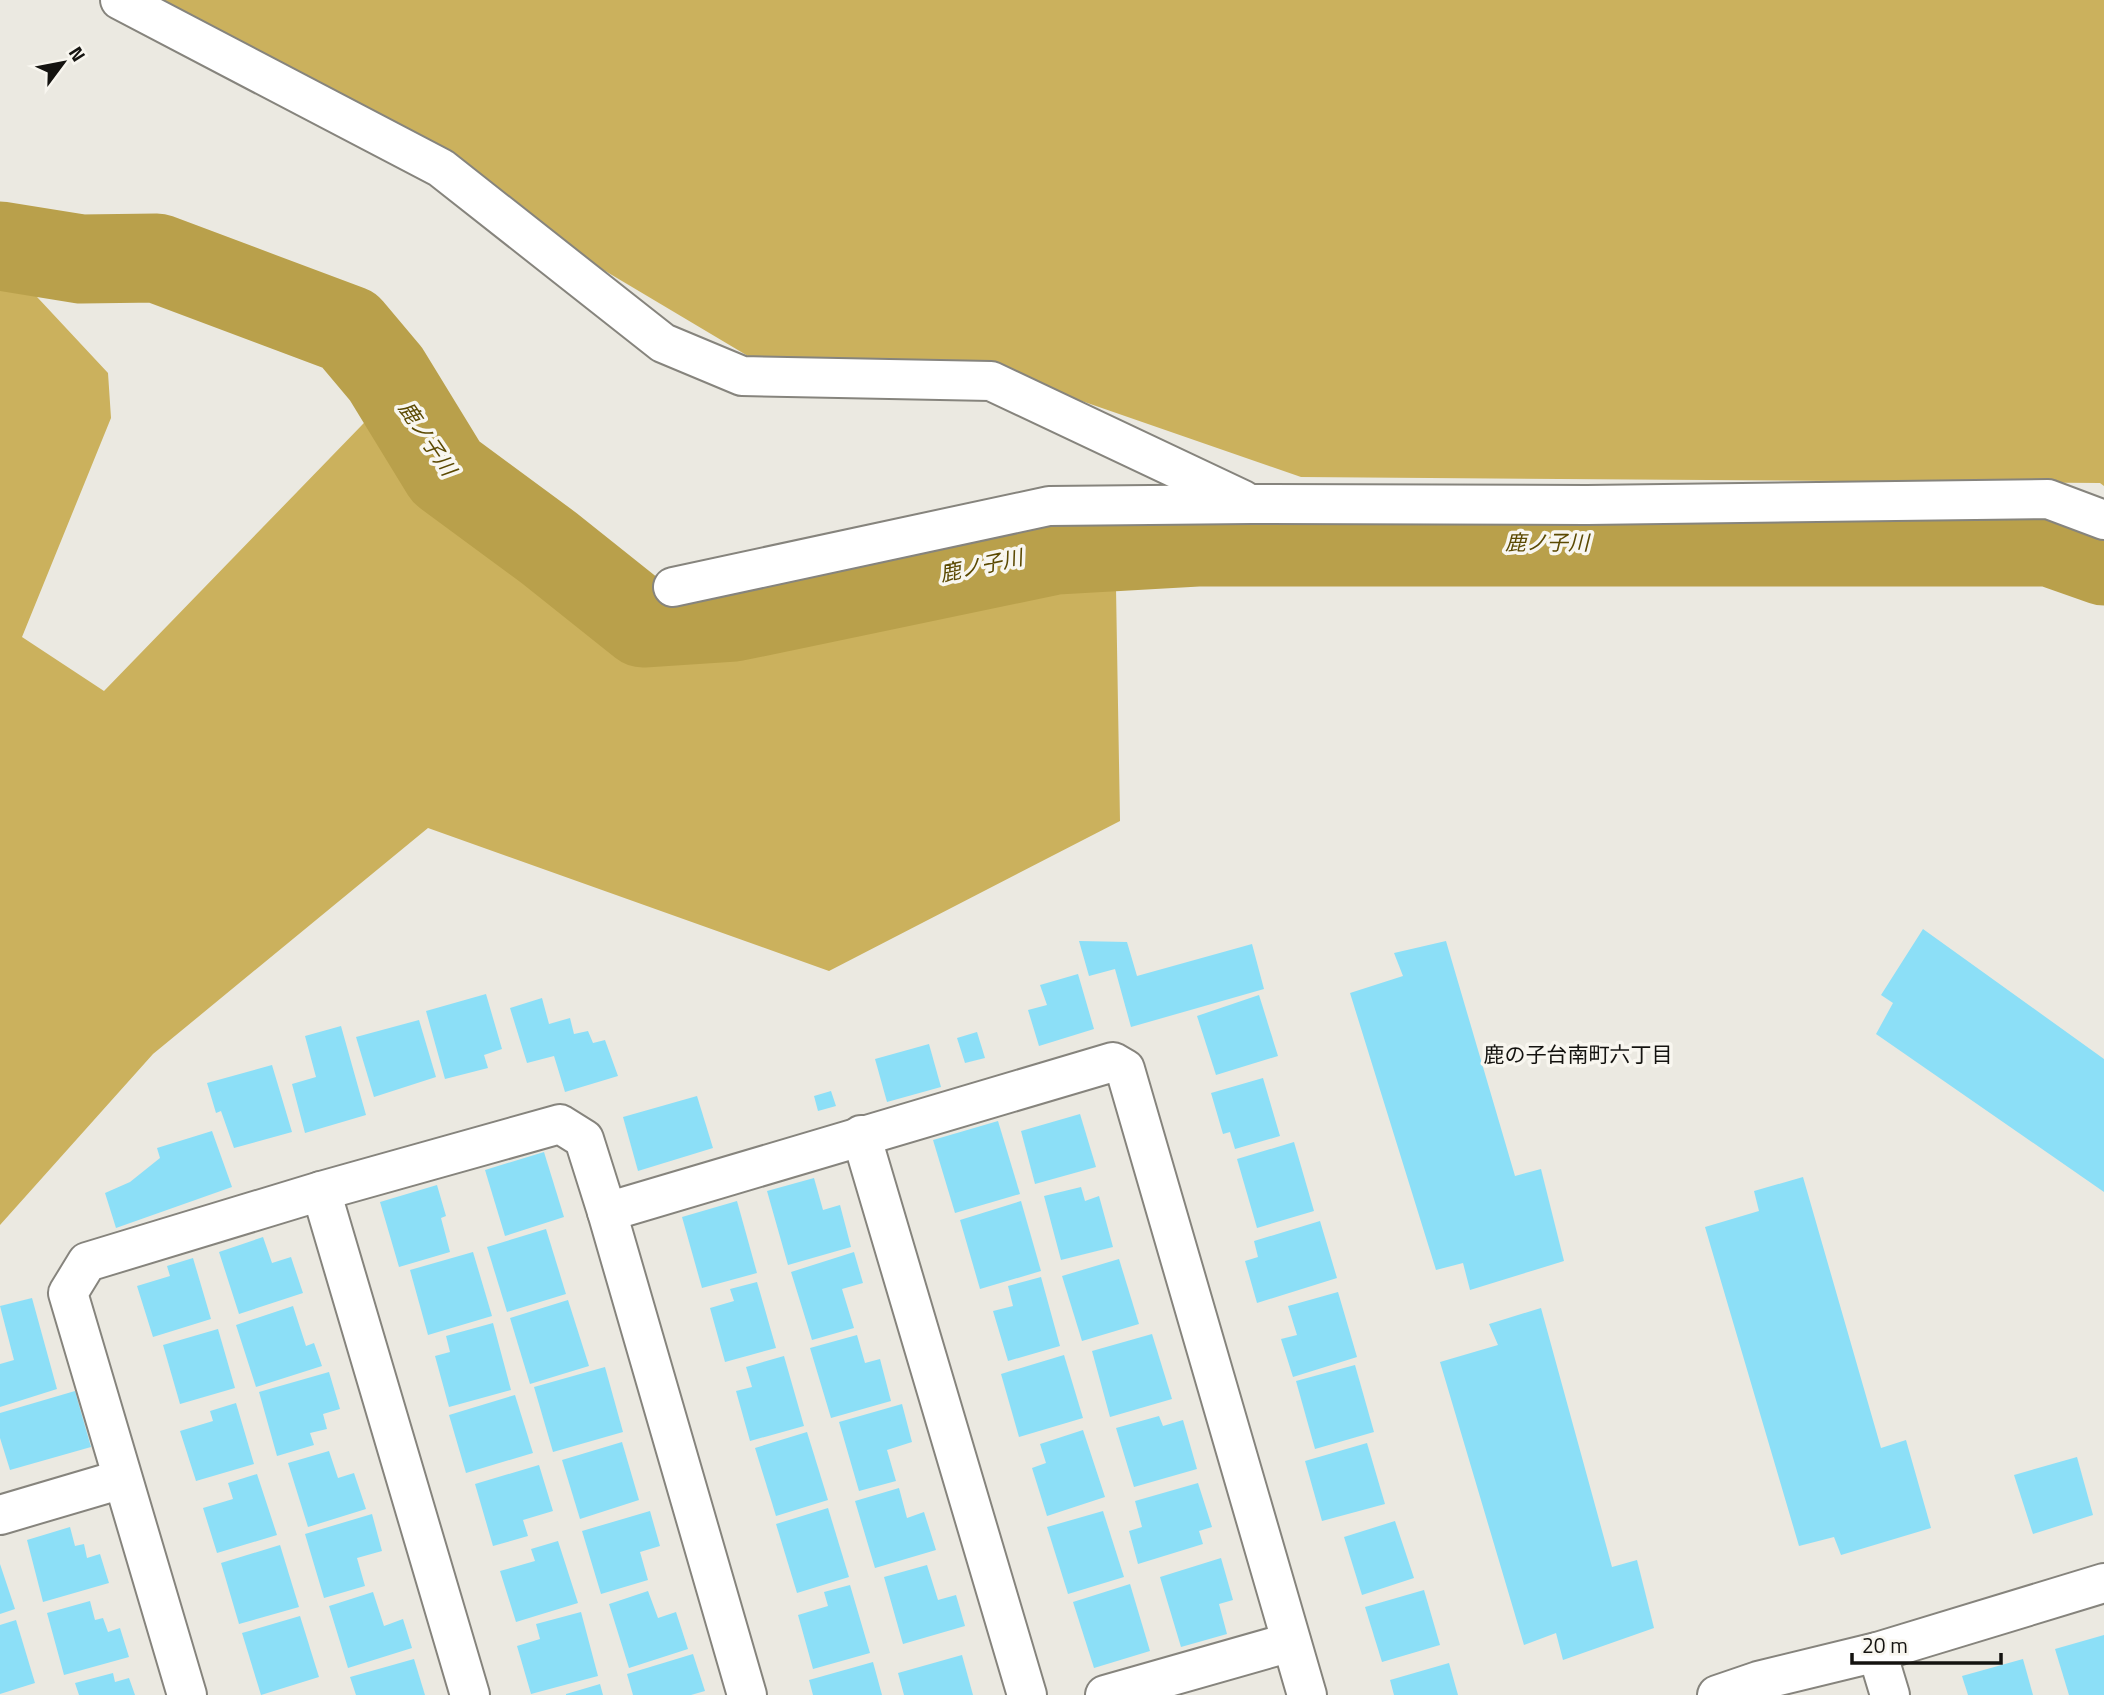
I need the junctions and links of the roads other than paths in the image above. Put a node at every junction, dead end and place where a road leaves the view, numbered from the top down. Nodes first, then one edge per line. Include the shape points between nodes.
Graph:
1 (120, 0) edge
2 (1251, 504) junction
3 (2104, 520) edge
4 (673, 587) dead end
5 (861, 1135) junction
6 (321, 1191) junction
7 (607, 1212) junction
8 (122, 1479) junction
9 (0, 1515) edge
10 (2104, 1583) edge
11 (1291, 1642) junction
12 (1877, 1652) junction
13 (187, 1695) edge
14 (470, 1695) edge
15 (747, 1695) edge
16 (1027, 1695) edge
17 (1105, 1695) edge
18 (1307, 1695) edge
19 (1717, 1695) edge
20 (1890, 1695) edge

1 - 2 street via 441,168 663,343 742,376 991,381
2 - 3 street via 2048,499
2 - 4 street via 1049,506
5 - 7 street
5 - 11 street via 1113,1062 1125,1069
5 - 16 street
6 - 7 street via 560,1124 584,1139
6 - 8 street via 87,1262 68,1293
6 - 14 street
7 - 15 street
8 - 9 street
8 - 13 street
10 - 12 street
11 - 17 street
11 - 18 street
12 - 19 street
12 - 20 street

